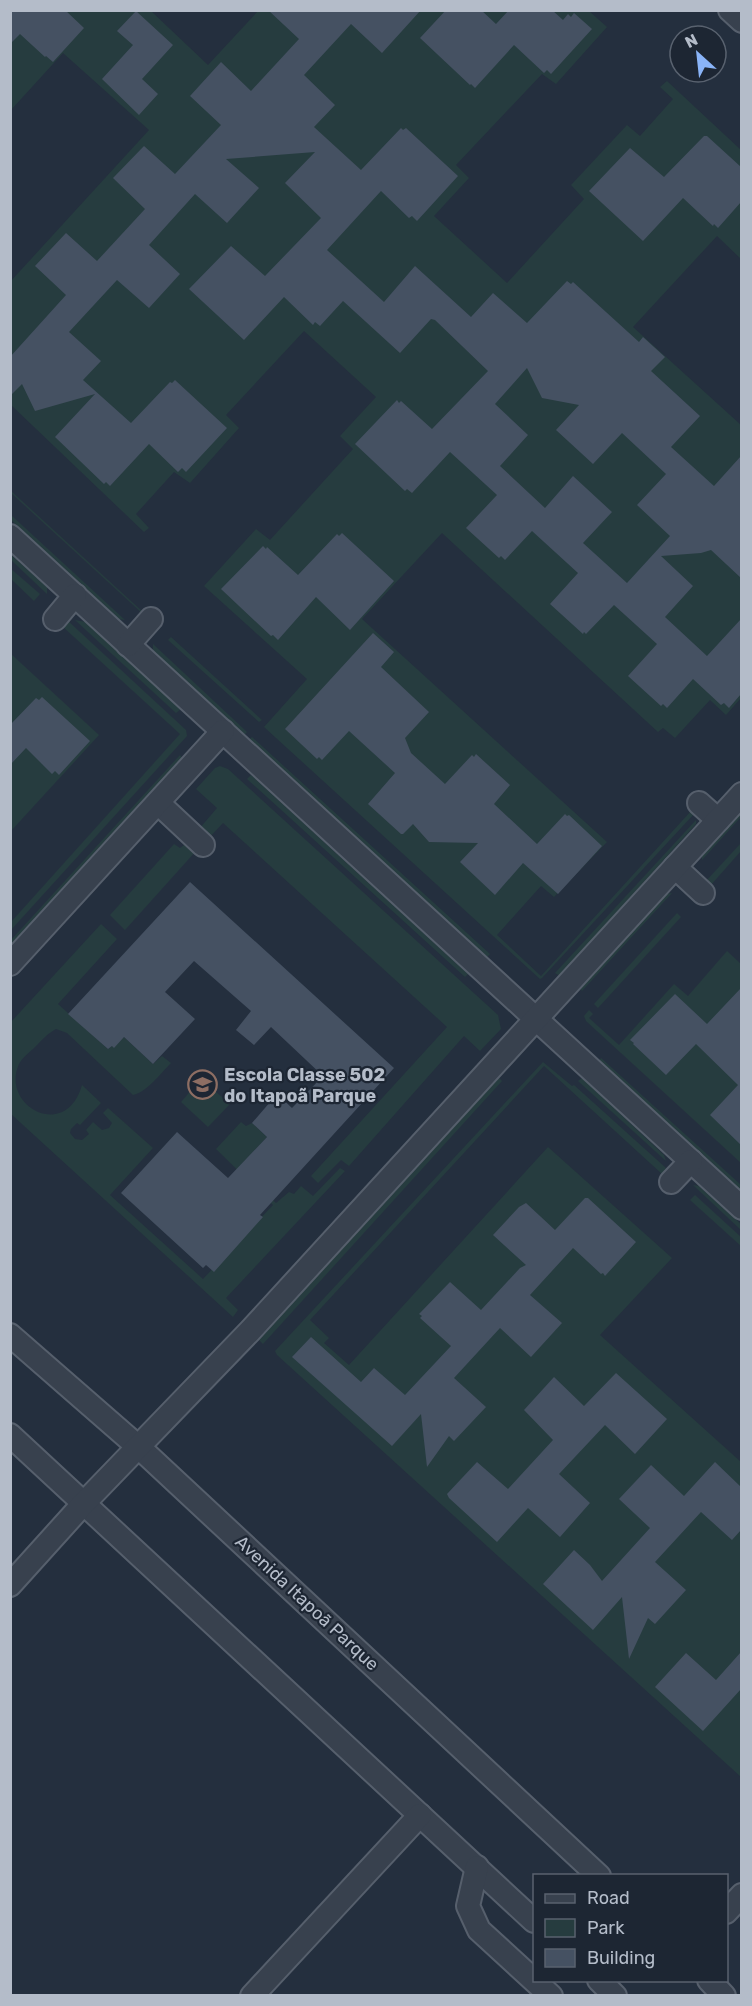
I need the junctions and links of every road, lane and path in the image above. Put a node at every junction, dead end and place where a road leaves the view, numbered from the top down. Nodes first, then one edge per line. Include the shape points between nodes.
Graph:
1 (730, 10) edge
2 (741, 21) edge
3 (10, 536) edge
4 (75, 595) junction
5 (55, 619) dead end
6 (151, 619) dead end
7 (129, 645) junction
8 (223, 731) junction
9 (741, 794) edge
10 (158, 803) junction
11 (699, 803) dead end
12 (718, 820) junction
13 (203, 845) dead end
14 (675, 867) junction
15 (703, 893) dead end
16 (10, 963) edge
17 (536, 1019) junction
18 (691, 1161) junction
19 (671, 1182) dead end
20 (741, 1208) edge
21 (10, 1335) edge
22 (10, 1435) edge
23 (138, 1447) junction
24 (84, 1503) junction
25 (10, 1585) edge
26 (420, 1815) junction
27 (477, 1867) junction
28 (598, 1874) edge
29 (741, 1895) edge
30 (728, 1910) edge
31 (533, 1920) edge
32 (533, 1979) edge
33 (537, 1982) edge
34 (601, 1982) edge
35 (711, 1982) edge
36 (252, 1995) edge
37 (551, 1995) edge
38 (615, 1995) edge
39 (724, 1995) edge

1 - 2 street
3 - 4 street
4 - 5 street
4 - 7 street
6 - 7 street
7 - 8 street
8 - 10 street
8 - 17 street
9 - 12 street
10 - 13 street
10 - 16 street
11 - 12 street
12 - 14 street
14 - 15 street
14 - 17 street
17 - 18 street
17 - 23 street via 250,1331
18 - 19 street
18 - 20 street
21 - 23 street, Avenida Itapoã Parque
22 - 24 street
23 - 24 street
23 - 28 street, Avenida Itapoã Parque
24 - 25 street
24 - 26 street
26 - 27 street
26 - 36 street
27 - 31 street
27 - 32 street via 468,1906 479,1930
29 - 30 street
33 - 37 street
34 - 38 street
35 - 39 street

